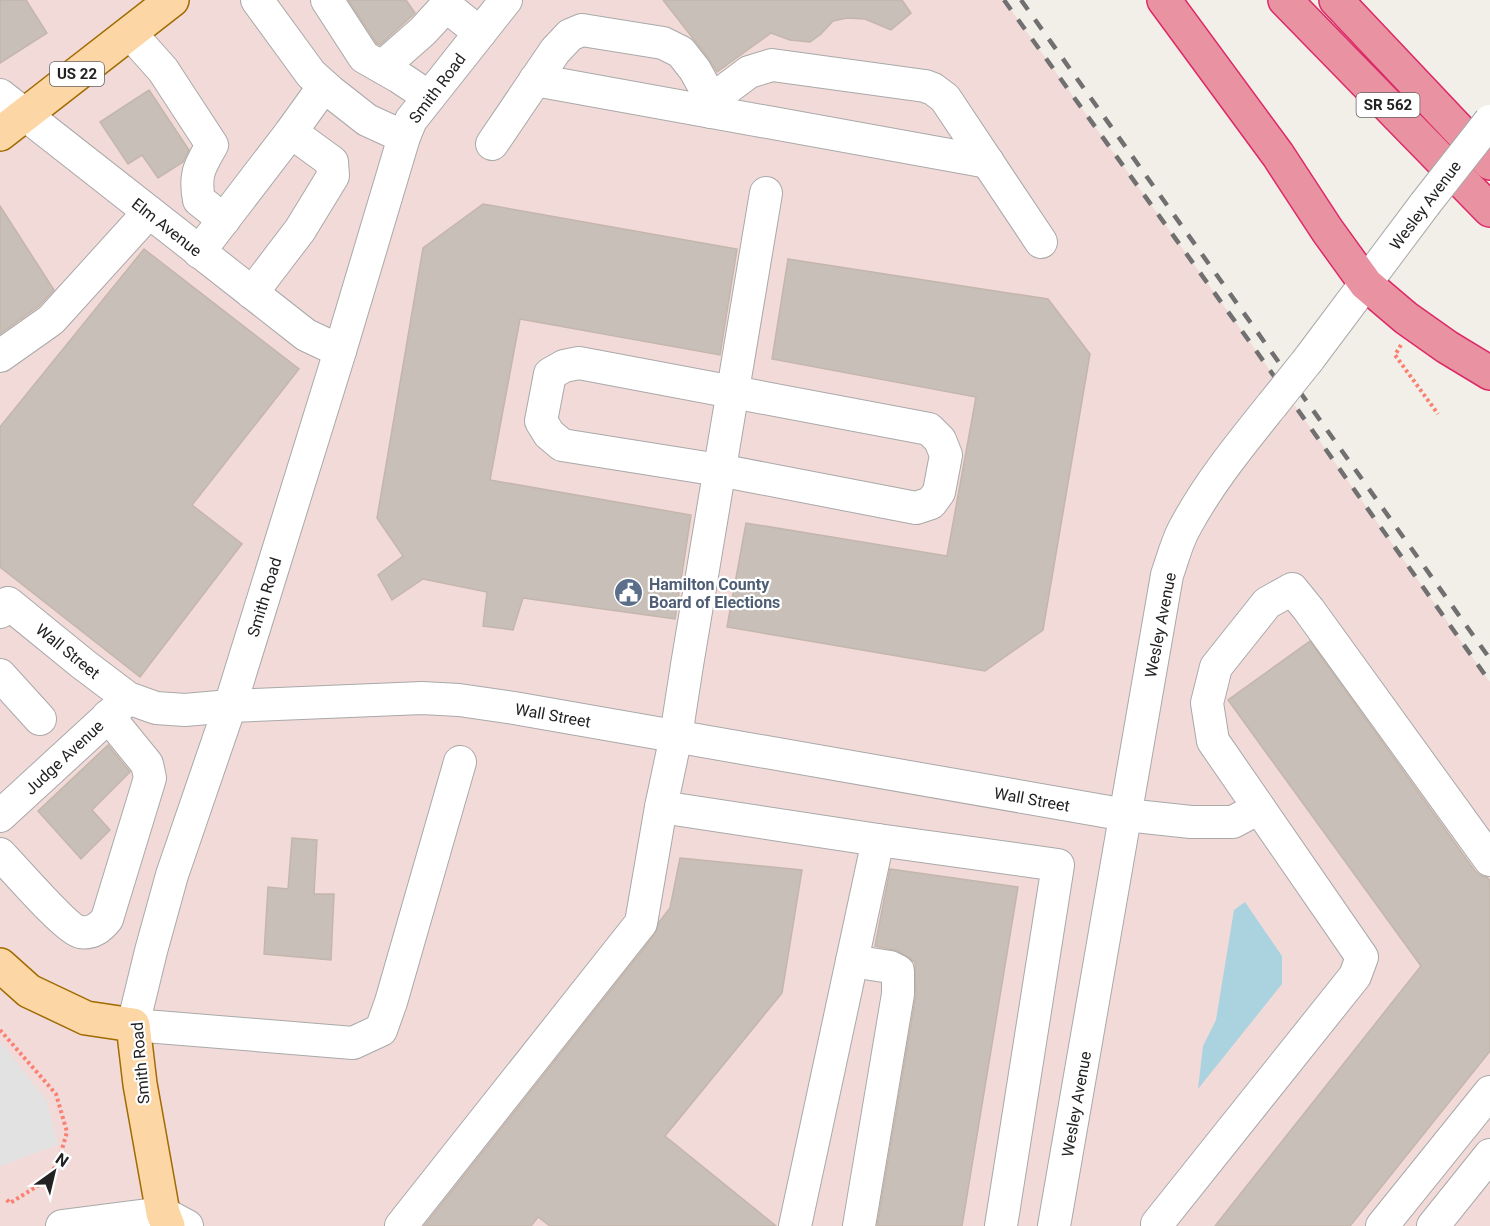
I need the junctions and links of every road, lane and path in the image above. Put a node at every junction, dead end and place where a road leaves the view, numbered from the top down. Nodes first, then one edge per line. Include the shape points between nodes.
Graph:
1 (172, 0) edge
2 (257, 0) edge
3 (327, 0) edge
4 (506, 0) edge
5 (1164, 0) edge
6 (1285, 0) edge
7 (1336, 0) edge
8 (444, 3) edge
9 (130, 33) junction
10 (480, 33) junction
11 (382, 67) junction
12 (1403, 70) junction
13 (535, 80) junction
14 (324, 86) junction
15 (0, 95) edge
16 (429, 97) junction
17 (710, 112) junction
18 (1490, 121) edge
19 (12, 124) edge
20 (291, 132) junction
21 (404, 137) junction
22 (1490, 137) edge
23 (492, 144) dead end
24 (988, 162) junction
25 (1490, 163) edge
26 (766, 193) dead end
27 (1490, 210) edge
28 (149, 212) junction
29 (224, 220) junction
30 (1041, 242) dead end
31 (199, 252) junction
32 (1366, 284) junction
33 (252, 293) junction
34 (1404, 339) dead end
35 (340, 351) junction
36 (0, 356) edge
37 (1490, 373) edge
38 (733, 391) junction
39 (1438, 414) dead end
40 (720, 470) junction
41 (4, 607) edge
42 (0, 675) edge
43 (230, 706) junction
44 (118, 707) junction
45 (40, 719) dead end
46 (676, 736) junction
47 (460, 762) dead end
48 (661, 807) junction
49 (1259, 808) junction
50 (1126, 815) junction
51 (0, 816) edge
52 (878, 840) junction
53 (0, 854) edge
54 (1490, 860) edge
55 (852, 961) junction
56 (0, 965) edge
57 (133, 1025) junction
58 (0, 1030) edge
59 (1490, 1092) edge
60 (1490, 1155) edge
61 (6, 1199) dead end
62 (173, 1222) edge
63 (1057, 1225) edge
64 (1158, 1225) edge
65 (62, 1226) edge
66 (401, 1226) edge
67 (795, 1226) edge
68 (859, 1226) edge
69 (1001, 1226) edge
70 (1382, 1226) edge
71 (1433, 1226) edge

1 - 9 main road, US 22
2 - 14 street
3 - 11 street via 364,57
4 - 10 street, Smith Road
5 - 32 highway via 1278,155
6 - 27 highway, SR 562
7 - 12 highway, SR 562
8 - 10 street
8 - 11 street via 423,31
9 - 19 main road, US 22
9 - 29 street via 163,70 213,145 201,165 196,185 199,200
10 - 16 street, Smith Road
11 - 16 street
12 - 22 highway
12 - 25 highway, SR 562
13 - 17 street
13 - 17 street via 570,35 582,30 663,43 681,52 695,70 706,90
13 - 23 street
14 - 20 street
14 - 21 street via 367,120
15 - 19 street, Elm Avenue
16 - 21 street, Smith Road via 411,120
17 - 24 street
17 - 24 street via 722,93 749,72 772,65 925,86 945,98
18 - 32 street, Wesley Avenue, bridge
19 - 28 street, Elm Avenue
20 - 29 street
20 - 33 street via 332,162 333,176 300,230
21 - 35 street, Smith Road
24 - 30 street
26 - 38 street
28 - 31 street, Elm Avenue
28 - 36 street via 51,320
29 - 31 street
31 - 33 street, Elm Avenue
32 - 37 highway via 1406,318
32 - 50 street, Wesley Avenue, bridge via 1240,445 1182,533 1167,575
33 - 35 street, Elm Avenue via 306,335
34 - 39 path via 1395,356
35 - 43 street, Smith Road
38 - 40 street
38 - 40 street via 579,363 550,374 541,421 562,445
38 - 40 street via 929,429 940,440 946,455 939,492 931,503 916,508
40 - 46 street
41 - 44 street, Wall Street via 83,664
42 - 45 street
43 - 44 street, Wall Street via 185,710
43 - 46 street, Wall Street via 459,700
43 - 57 street, Smith Road via 171,875
44 - 51 street, Judge Avenue
44 - 53 street via 147,764 150,778 107,919 101,927 77,932
46 - 48 street
46 - 50 street, Wall Street
47 - 57 street via 381,1030 353,1043
48 - 52 street
48 - 66 street via 641,923
49 - 50 street, Wall Street via 1233,822
49 - 54 street via 1213,741 1206,703 1216,667 1267,603 1292,589
49 - 64 street via 1362,957 1355,976
50 - 63 street, Wesley Avenue
52 - 55 street
52 - 69 street via 1058,865
55 - 67 street
55 - 68 street via 898,971 898,994
56 - 57 main road via 29,991 86,1018
57 - 62 main road, Smith Road via 140,1084
58 - 61 path via 56,1094 67,1132 58,1163 44,1182 10,1203
59 - 70 street
60 - 71 street
62 - 65 street

